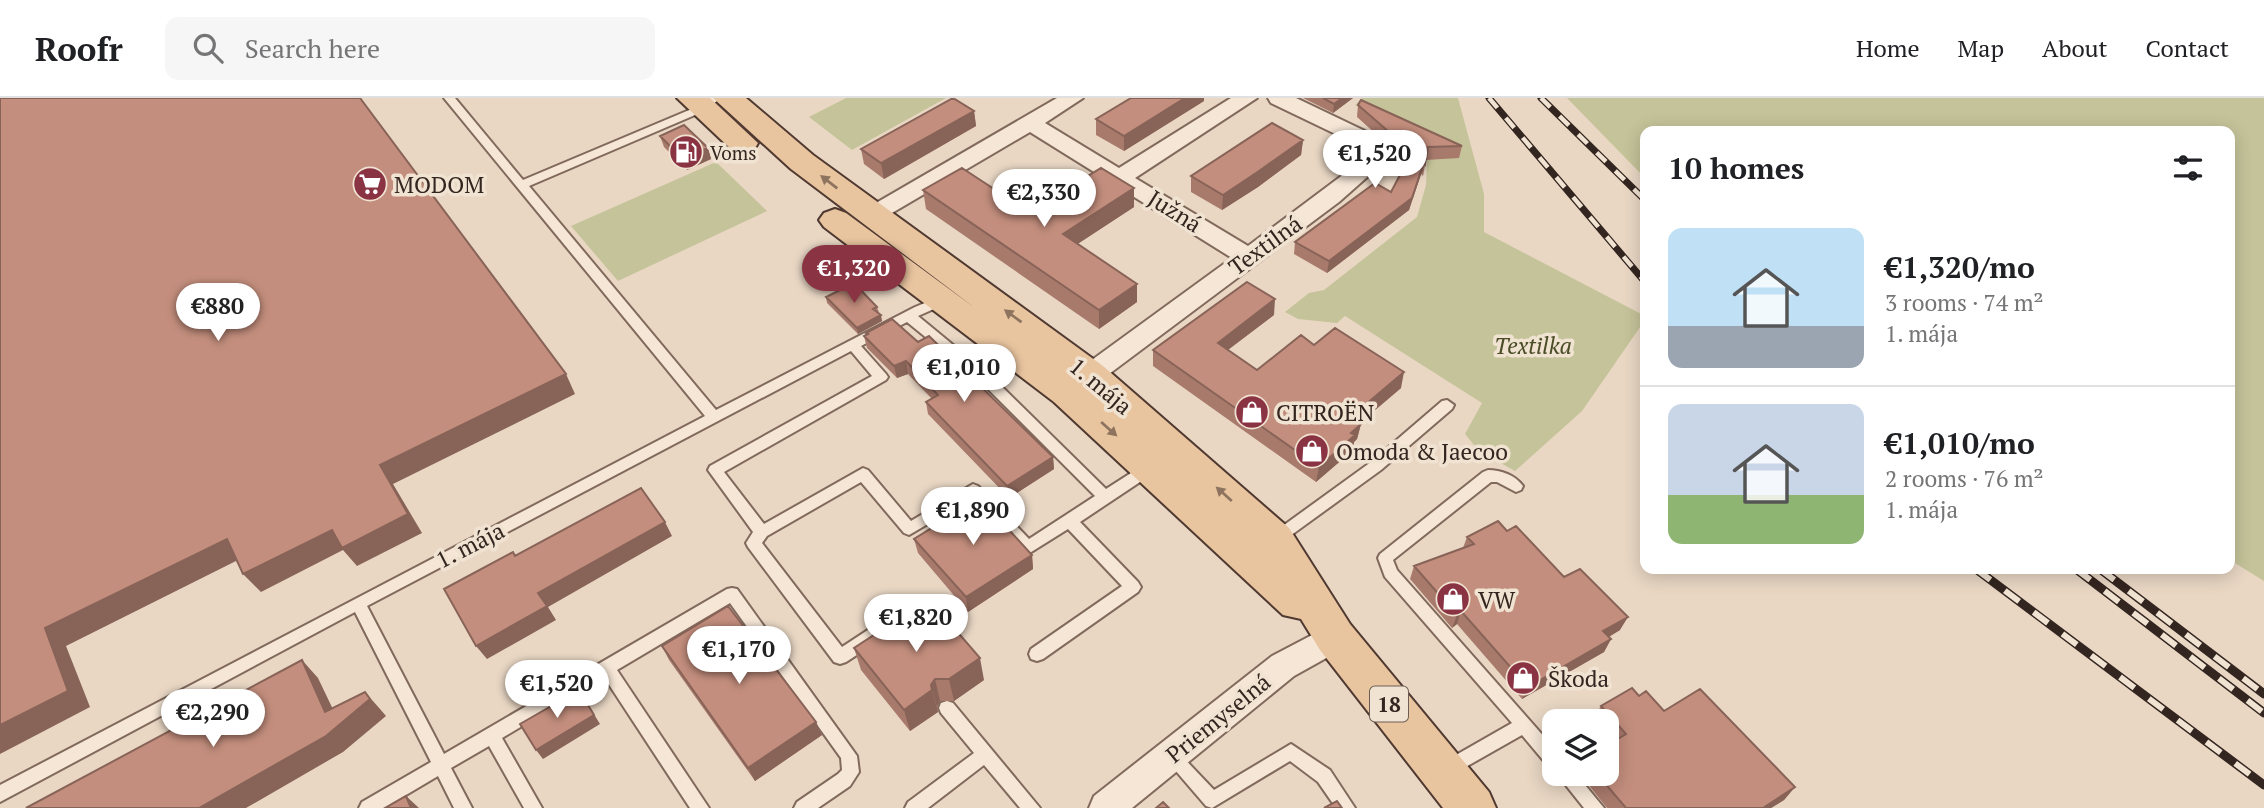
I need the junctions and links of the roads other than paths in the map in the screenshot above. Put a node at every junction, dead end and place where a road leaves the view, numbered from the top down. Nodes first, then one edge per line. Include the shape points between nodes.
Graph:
1 (449, 98) edge
2 (1072, 98) edge
3 (1247, 98) edge
4 (709, 100) edge
5 (1293, 100) edge
6 (1030, 123) junction
7 (1120, 177) junction
8 (522, 185) junction
9 (872, 215) junction
10 (1248, 257) junction
11 (941, 301) junction
12 (909, 316) junction
13 (852, 345) junction
14 (1078, 383) junction
15 (1447, 405) dead end
16 (715, 418) junction
17 (1152, 467) junction
18 (1516, 486) dead end
19 (1106, 498) junction
20 (1070, 521) junction
21 (762, 532) junction
22 (1275, 540) junction
23 (1235, 542) junction
24 (358, 603) junction
25 (898, 619) edge
26 (1335, 637) junction
27 (1037, 654) dead end
28 (607, 668) junction
29 (947, 708) edge
30 (1524, 724) junction
31 (492, 735) junction
32 (1542, 746) edge
33 (986, 754) junction
34 (1171, 755) junction
35 (442, 765) junction
36 (1443, 771) junction
37 (1576, 786) edge
38 (0, 794) edge
39 (368, 808) edge
40 (463, 808) edge
41 (533, 808) edge
42 (700, 808) edge
43 (803, 808) edge
44 (914, 808) edge
45 (1031, 808) edge
46 (1106, 808) edge
47 (1346, 808) edge
48 (1472, 808) edge
49 (1595, 808) edge

1 - 8 lane
2 - 6 street
3 - 7 street
4 - 8 lane
9 -> 4 main road, 1. mája / 18
4 - 11 main road, 1. mája / 18 via 796,188
5 - 10 street, Textilná via 1357,136 1366,153 1363,171
6 - 7 street, Južná
6 - 9 street
7 - 10 street, Južná
8 - 16 lane
14 -> 9 main road, 1. mája / 18
10 - 14 street, Textilná
11 - 12 lane, 1. mája
11 - 14 main road, 1. mája / 18
12 - 13 lane, 1. mája
12 - 19 lane via 987,380
13 - 16 lane, 1. mája
13 - 21 lane via 881,377 715,470
14 -> 17 main road, 1. mája / 18
22 -> 14 main road, 1. mája / 18
15 - 22 lane via 1377,466
16 - 24 lane, 1. mája
17 - 19 lane
17 - 23 main road, 1. mája / 18
18 - 30 lane via 1488,475 1385,558 1390,573
19 - 20 lane
20 - 21 lane via 1028,548 973,490 909,529 863,474
20 - 27 lane via 1133,587
21 - 25 lane via 753,543 840,657
22 - 23 lane
22 - 26 main road, 1. mája / 18
23 - 26 main road, 1. mája / 18
24 - 35 lane
24 - 38 lane, 1. mája
26 - 34 street, Priemyselná via 1283,666
26 - 36 main road, 1. mája / 18
28 - 31 lane
28 - 42 lane
28 - 43 lane via 732,594 849,756 851,772 844,780
29 - 33 lane
30 - 32 lane
30 - 36 lane
31 - 35 lane
31 - 41 lane
33 - 44 lane
33 - 45 lane
34 - 46 street, Priemyselná
34 - 47 lane via 1212,800 1291,752 1324,776
35 - 39 lane
35 - 40 lane
36 - 48 main road, 1. mája / 18
37 - 49 lane

